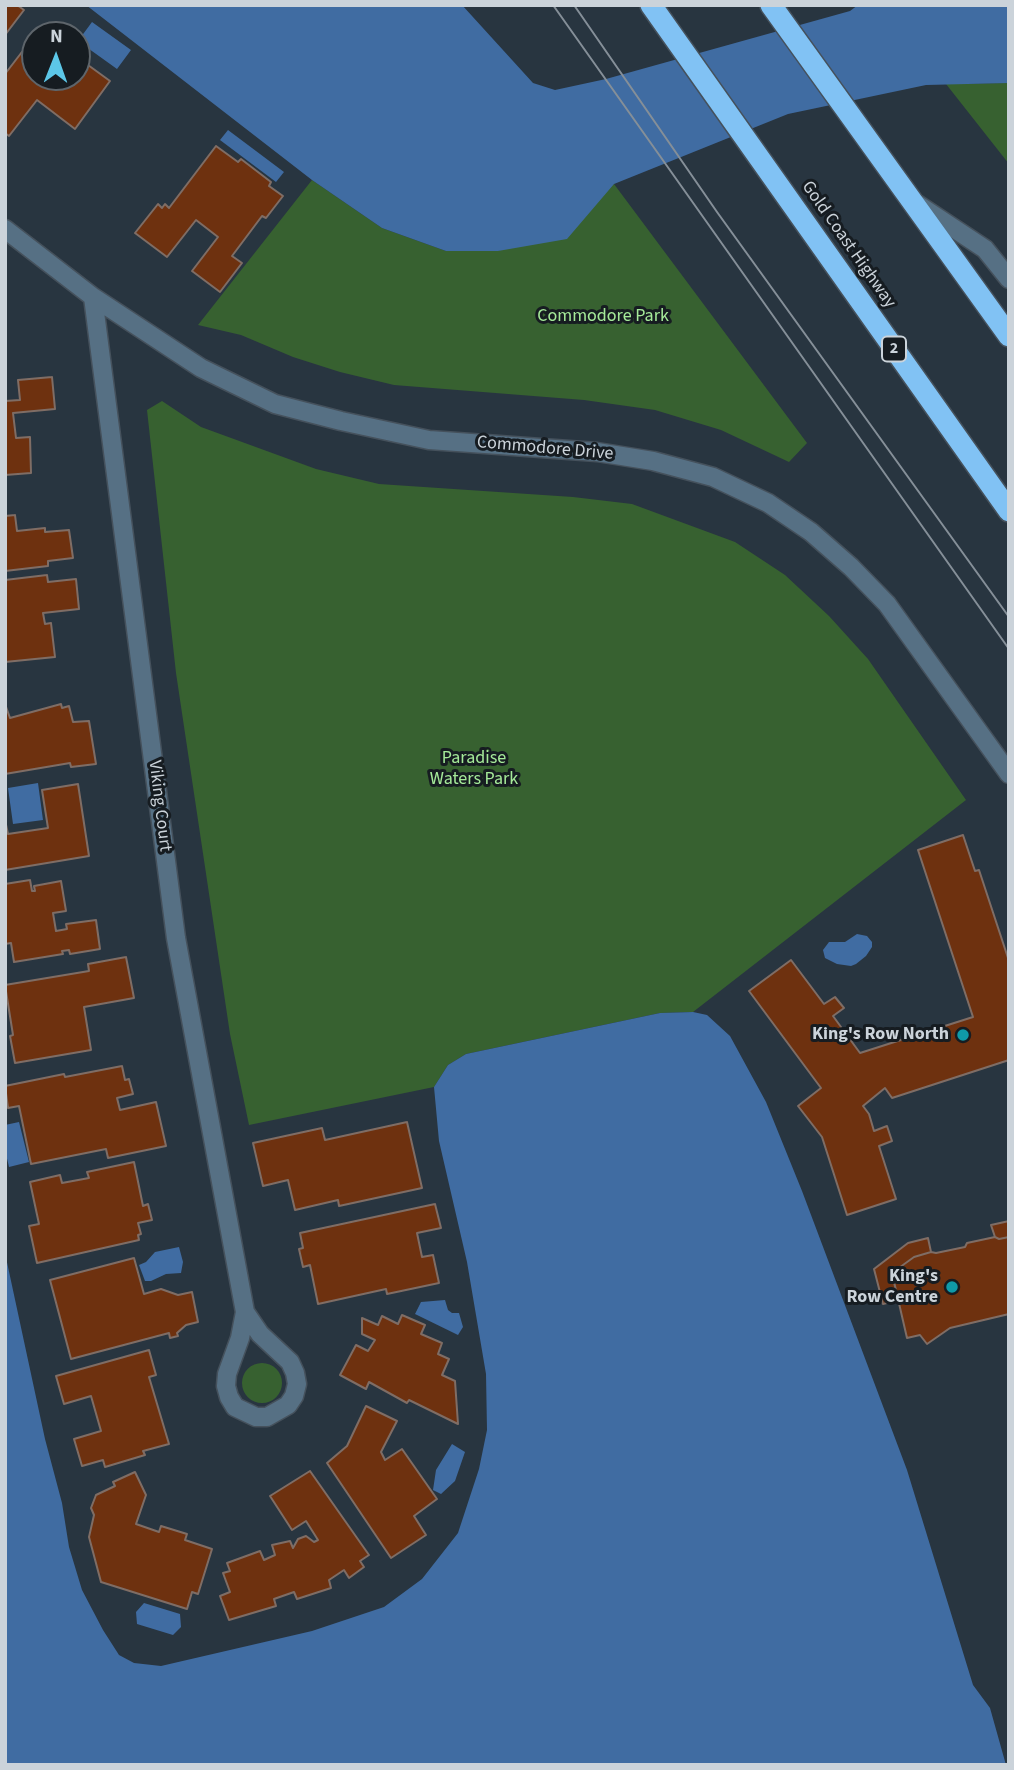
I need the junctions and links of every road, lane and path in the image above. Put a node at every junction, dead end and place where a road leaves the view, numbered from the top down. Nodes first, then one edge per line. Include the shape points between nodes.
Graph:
1 (771, 5) edge
2 (655, 11) edge
3 (914, 202) junction
4 (5, 229) edge
5 (1009, 279) edge
6 (93, 297) junction
7 (1009, 337) edge
8 (1009, 510) edge
9 (1009, 774) edge
10 (245, 1312) junction

1 - 3 highway
2 - 8 highway, Gold Coast Highway / 2
3 - 5 street via 985,249
3 - 7 highway
4 - 6 street, Commodore Drive
6 - 9 street, Commodore Drive via 201,368 275,404 429,440 597,452 653,461 713,477 768,503 811,531 887,604
6 - 10 street, Viking Court via 176,938
10 - 10 street, Viking Court via 295,1373 294,1396 278,1413 267,1417 236,1407 226,1386

